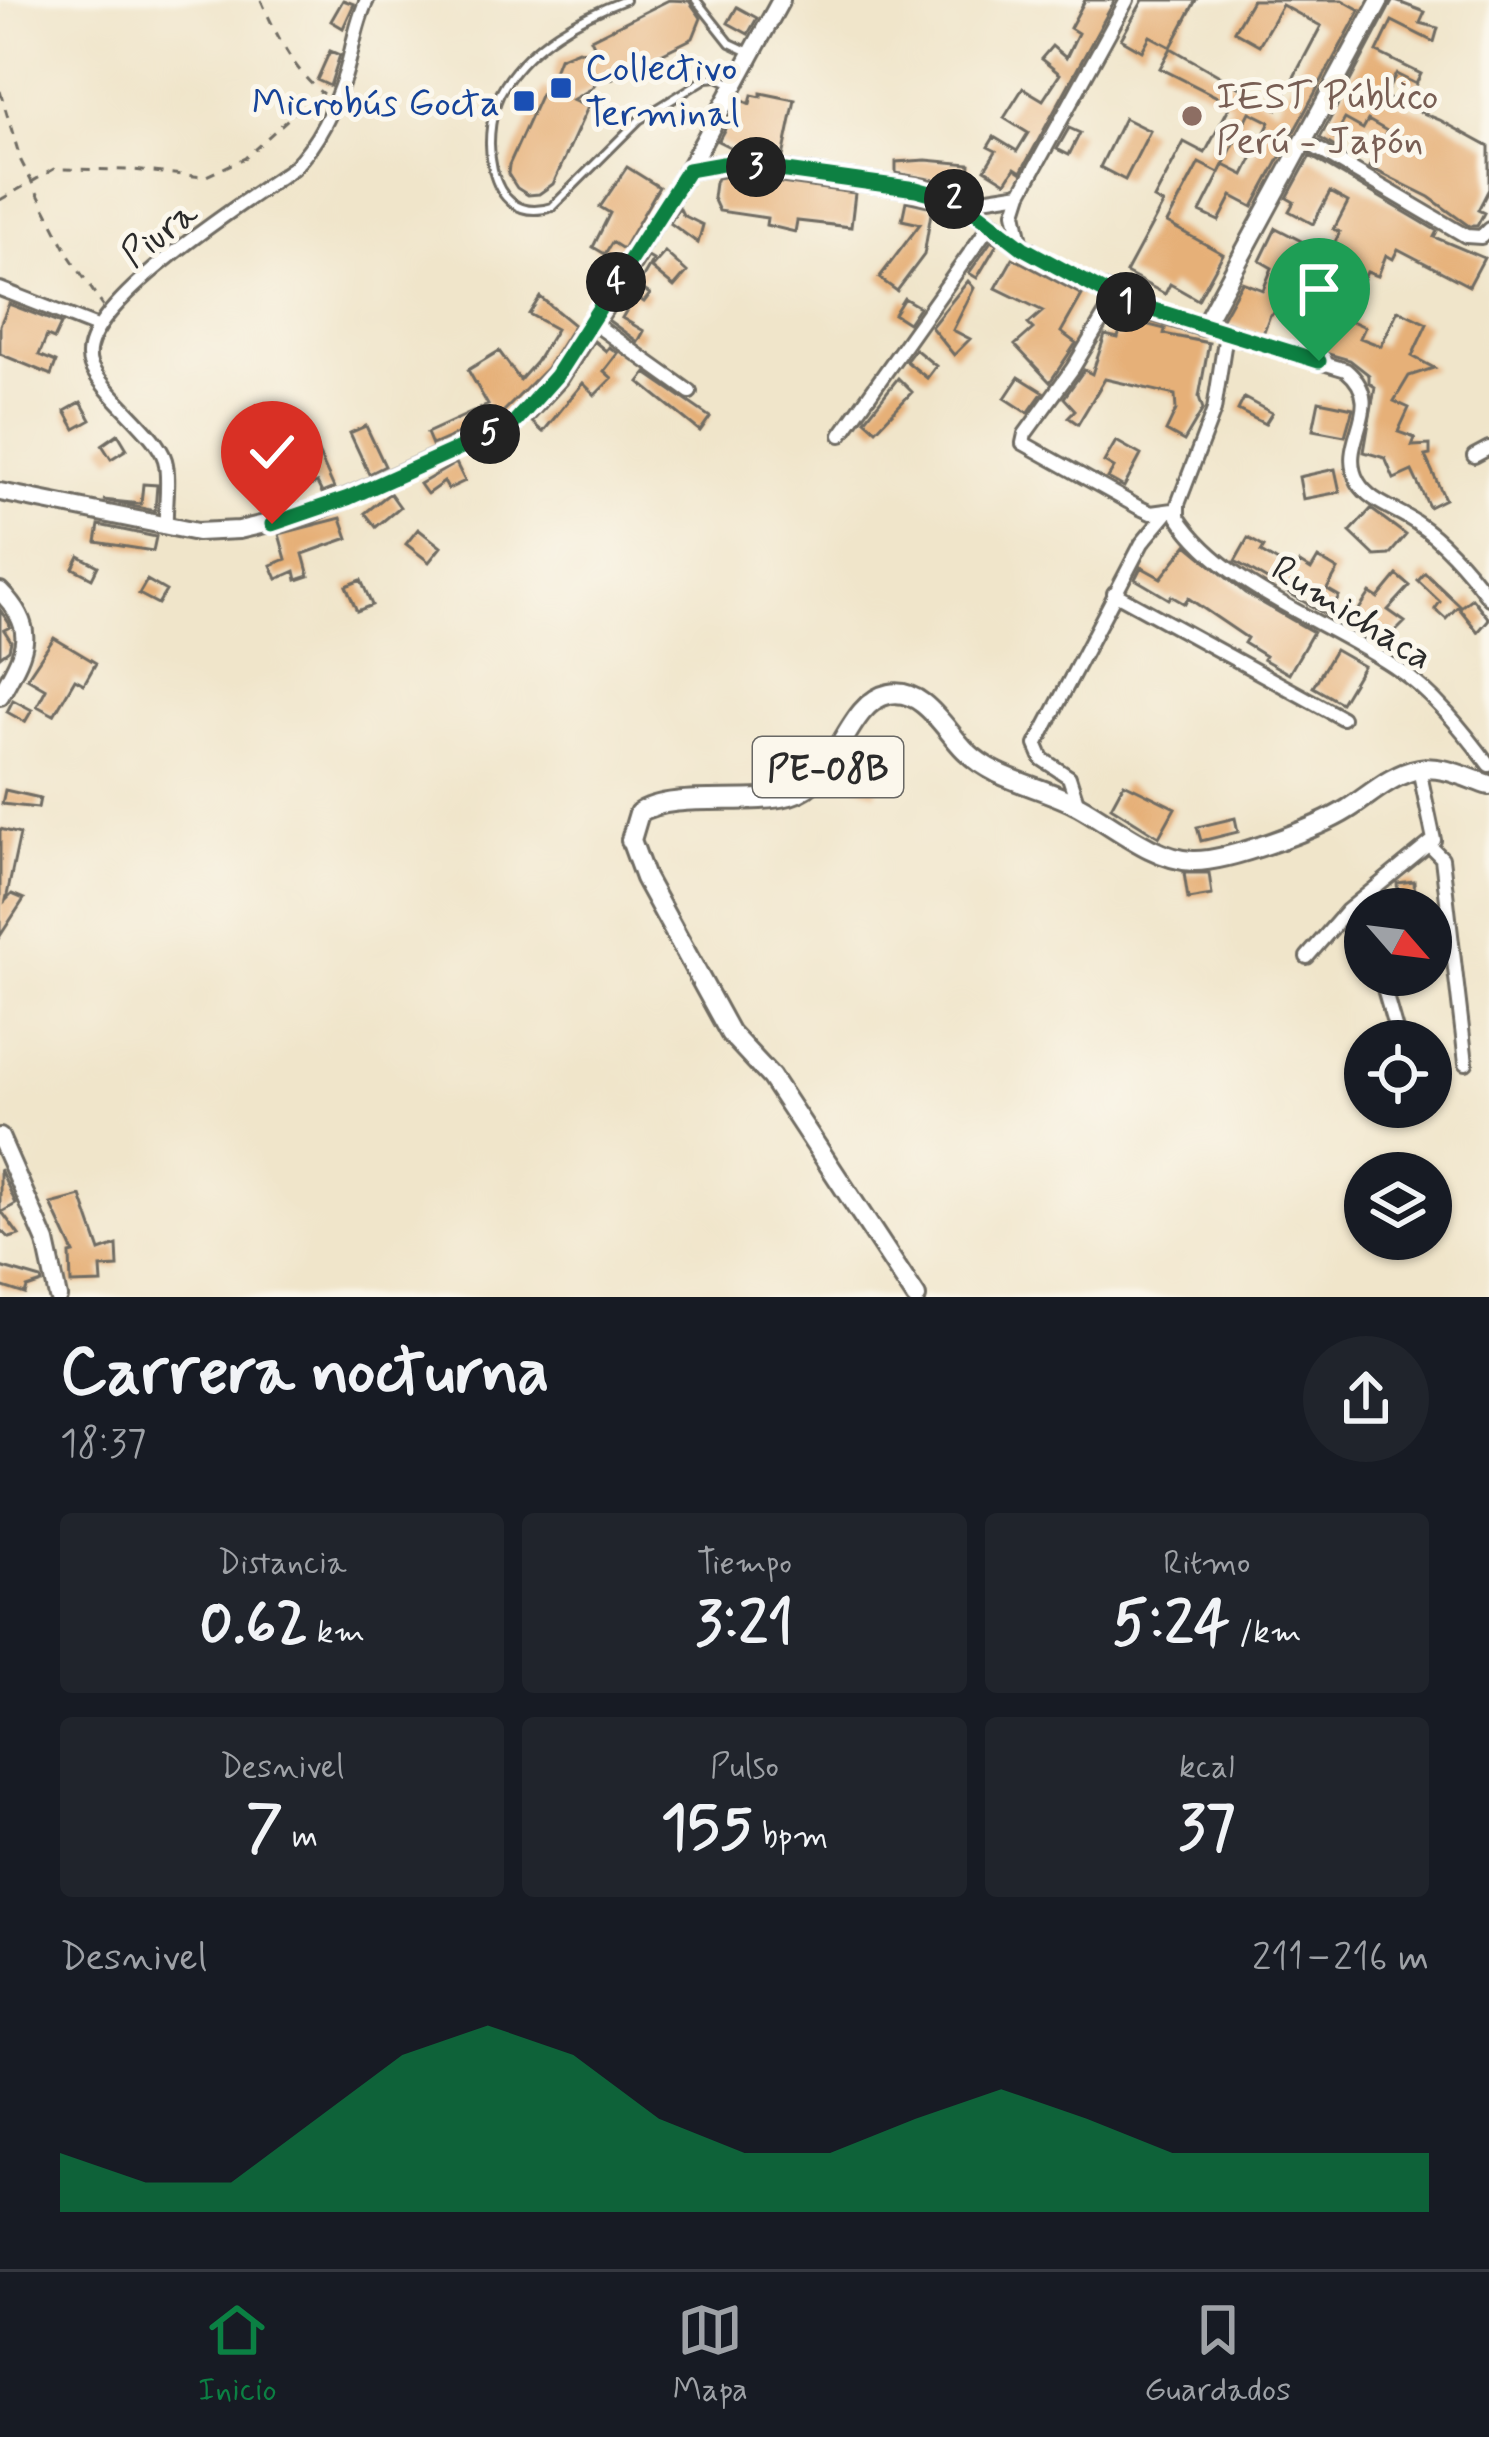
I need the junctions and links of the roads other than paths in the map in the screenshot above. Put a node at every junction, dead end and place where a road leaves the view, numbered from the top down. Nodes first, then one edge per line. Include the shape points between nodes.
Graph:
1 (367, 0) edge
2 (625, 0) edge
3 (695, 0) edge
4 (781, 0) edge
5 (1126, 0) edge
6 (1380, 0) edge
7 (751, 52) junction
8 (732, 84) junction
9 (1306, 142) junction
10 (688, 170) junction
11 (1021, 193) junction
12 (963, 202) junction
13 (992, 222) junction
14 (1485, 233) edge
15 (1023, 248) junction
16 (0, 290) edge
17 (1115, 298) junction
18 (592, 322) junction
19 (97, 327) junction
20 (1203, 327) junction
21 (1226, 334) junction
22 (690, 392) dead end
23 (841, 435) dead end
24 (1489, 448) edge
25 (1474, 456) dead end
26 (0, 491) edge
27 (1174, 513) junction
28 (166, 524) junction
29 (1114, 592) junction
30 (1, 594) edge
31 (1489, 598) edge
32 (0, 696) edge
33 (1342, 718) dead end
34 (1489, 765) edge
35 (1419, 769) junction
36 (1489, 785) edge
37 (1078, 806) junction
38 (1430, 846) junction
39 (1382, 888) edge
40 (1344, 914) edge
41 (1307, 957) dead end
42 (1466, 1063) dead end
43 (0, 1137) edge
44 (58, 1297) edge
45 (916, 1297) edge

1 - 19 street, Piura via 320,136 293,168 167,259
2 - 8 lane via 547,38 504,86 488,139 490,164 515,205 552,207 639,120 707,78
3 - 7 lane via 730,43
4 - 7 main road
5 - 11 street
6 - 9 main road
7 - 8 main road
8 - 10 main road
9 - 14 street via 1466,236
9 - 20 main road
10 - 12 main road via 728,163
10 - 18 main road
11 - 12 street
11 - 15 street
12 - 13 main road
13 - 15 main road
13 - 23 street
15 - 17 main road
16 - 19 street
17 - 20 main road
17 - 27 street via 1023,443 1138,507
18 - 22 street
18 - 28 main road via 513,424 272,524 197,532
19 - 28 street via 92,366 165,458
20 - 21 street
21 - 27 street via 1214,410
21 - 31 street via 1358,380 1364,403 1352,468 1360,486 1437,538
24 - 25 street
26 - 28 main road
27 - 29 street via 1142,543
27 - 34 street, Rumichaca via 1232,570 1429,694
29 - 33 street
29 - 37 street via 1036,745 1069,777
30 - 32 main road via 26,629
35 - 36 highway
35 - 37 highway, PE-08B via 1316,827 1191,861
35 - 38 street via 1435,831
37 - 45 highway, PE-08B via 988,769 930,710 896,692 877,697 810,787 769,799 663,802 639,813 633,828 644,878 730,1034 771,1077
38 - 39 street
38 - 42 street via 1442,858
40 - 41 street
43 - 44 main road via 46,1242

